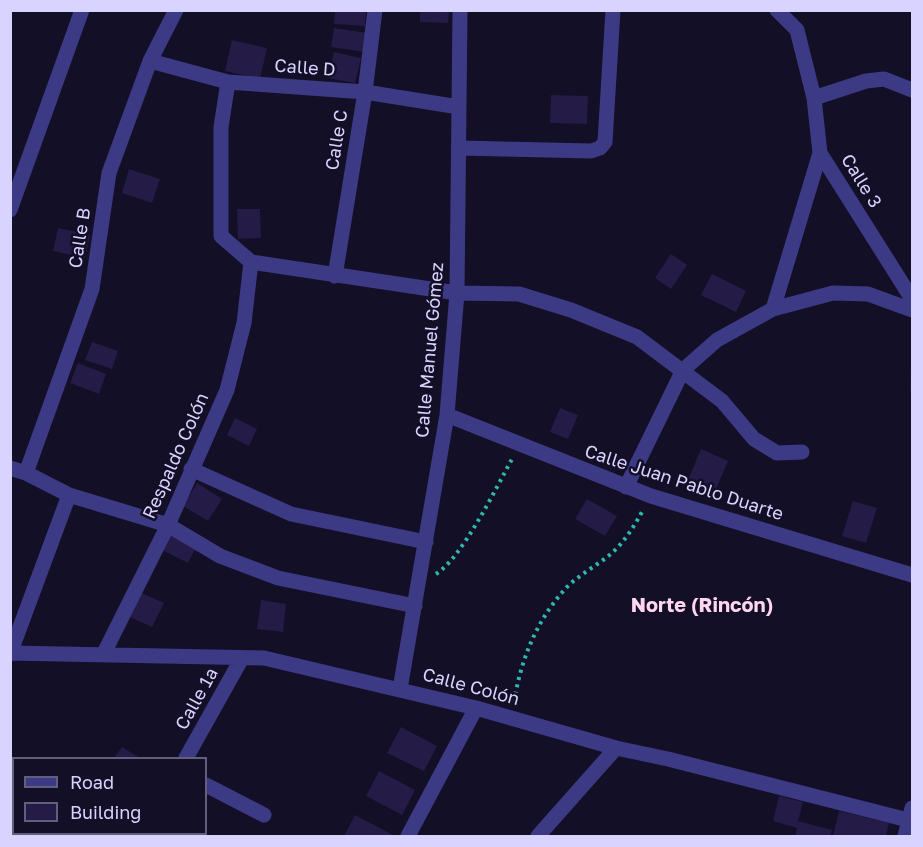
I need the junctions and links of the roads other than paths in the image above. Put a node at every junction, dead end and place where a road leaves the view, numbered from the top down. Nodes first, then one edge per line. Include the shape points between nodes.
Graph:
1 (82, 10) edge
2 (176, 10) edge
3 (375, 10) edge
4 (460, 10) edge
5 (613, 10) edge
6 (777, 10) edge
7 (150, 61) junction
8 (228, 82) junction
9 (912, 90) edge
10 (364, 92) junction
11 (814, 98) junction
12 (459, 107) junction
13 (459, 148) junction
14 (820, 153) junction
15 (10, 210) edge
16 (251, 262) junction
17 (335, 276) junction
18 (457, 293) junction
19 (912, 299) edge
20 (773, 309) junction
21 (912, 310) edge
22 (683, 370) junction
23 (447, 415) junction
24 (802, 452) dead end
25 (10, 468) edge
26 (192, 469) junction
27 (26, 473) junction
28 (626, 486) junction
29 (69, 495) junction
30 (168, 525) junction
31 (426, 542) junction
32 (912, 575) edge
33 (415, 606) junction
34 (11, 653) edge
35 (104, 655) junction
36 (242, 658) junction
37 (400, 689) junction
38 (476, 708) junction
39 (616, 748) junction
40 (187, 757) edge
41 (207, 785) edge
42 (264, 815) dead end
43 (911, 817) edge
44 (408, 837) edge
45 (538, 837) edge
46 (905, 837) edge

1 - 15 street
2 - 7 street, Calle B
3 - 10 street, Calle C
4 - 12 street, Calle Manuel Gómez
5 - 13 street via 605,141 600,148
6 - 11 street, Calle 3 via 797,30
7 - 8 street, Calle D
7 - 27 street, Calle B via 109,173 92,289
8 - 10 street, Calle D
8 - 16 street via 221,128 221,236
9 - 11 street via 884,79
10 - 12 street, Calle D
10 - 17 street, Calle C
11 - 14 street, Calle 3
12 - 13 street, Calle Manuel Gómez
13 - 18 street, Calle Manuel Gómez
14 - 19 street, Calle 3
14 - 20 street
16 - 17 street
16 - 26 street, Respaldo Colón via 244,323 227,390
17 - 18 street
18 - 22 street via 519,294 571,310 637,337
18 - 23 street, Calle Manuel Gómez
20 - 21 street via 833,293 868,294
20 - 22 street via 717,340
22 - 24 street via 722,401 754,439 777,453
22 - 28 street
23 - 28 street, Calle Juan Pablo Duarte
23 - 31 street, Calle Manuel Gómez
25 - 27 street
26 - 30 street, Respaldo Colón
26 - 31 street via 291,514
27 - 29 street
28 - 32 street, Calle Juan Pablo Duarte
29 - 30 street
29 - 34 street
30 - 33 street via 220,556 278,578
30 - 35 street, Respaldo Colón
31 - 33 street, Calle Manuel Gómez
33 - 37 street, Calle Manuel Gómez
34 - 35 street, Calle Colón
35 - 36 street, Calle Colón
36 - 37 street, Calle Colón via 264,658
36 - 40 street, Calle 1ª
37 - 38 street, Calle Colón
38 - 39 street, Calle Colón
38 - 44 street
39 - 43 street, Calle Colón
39 - 45 street
41 - 42 street
43 - 46 street

